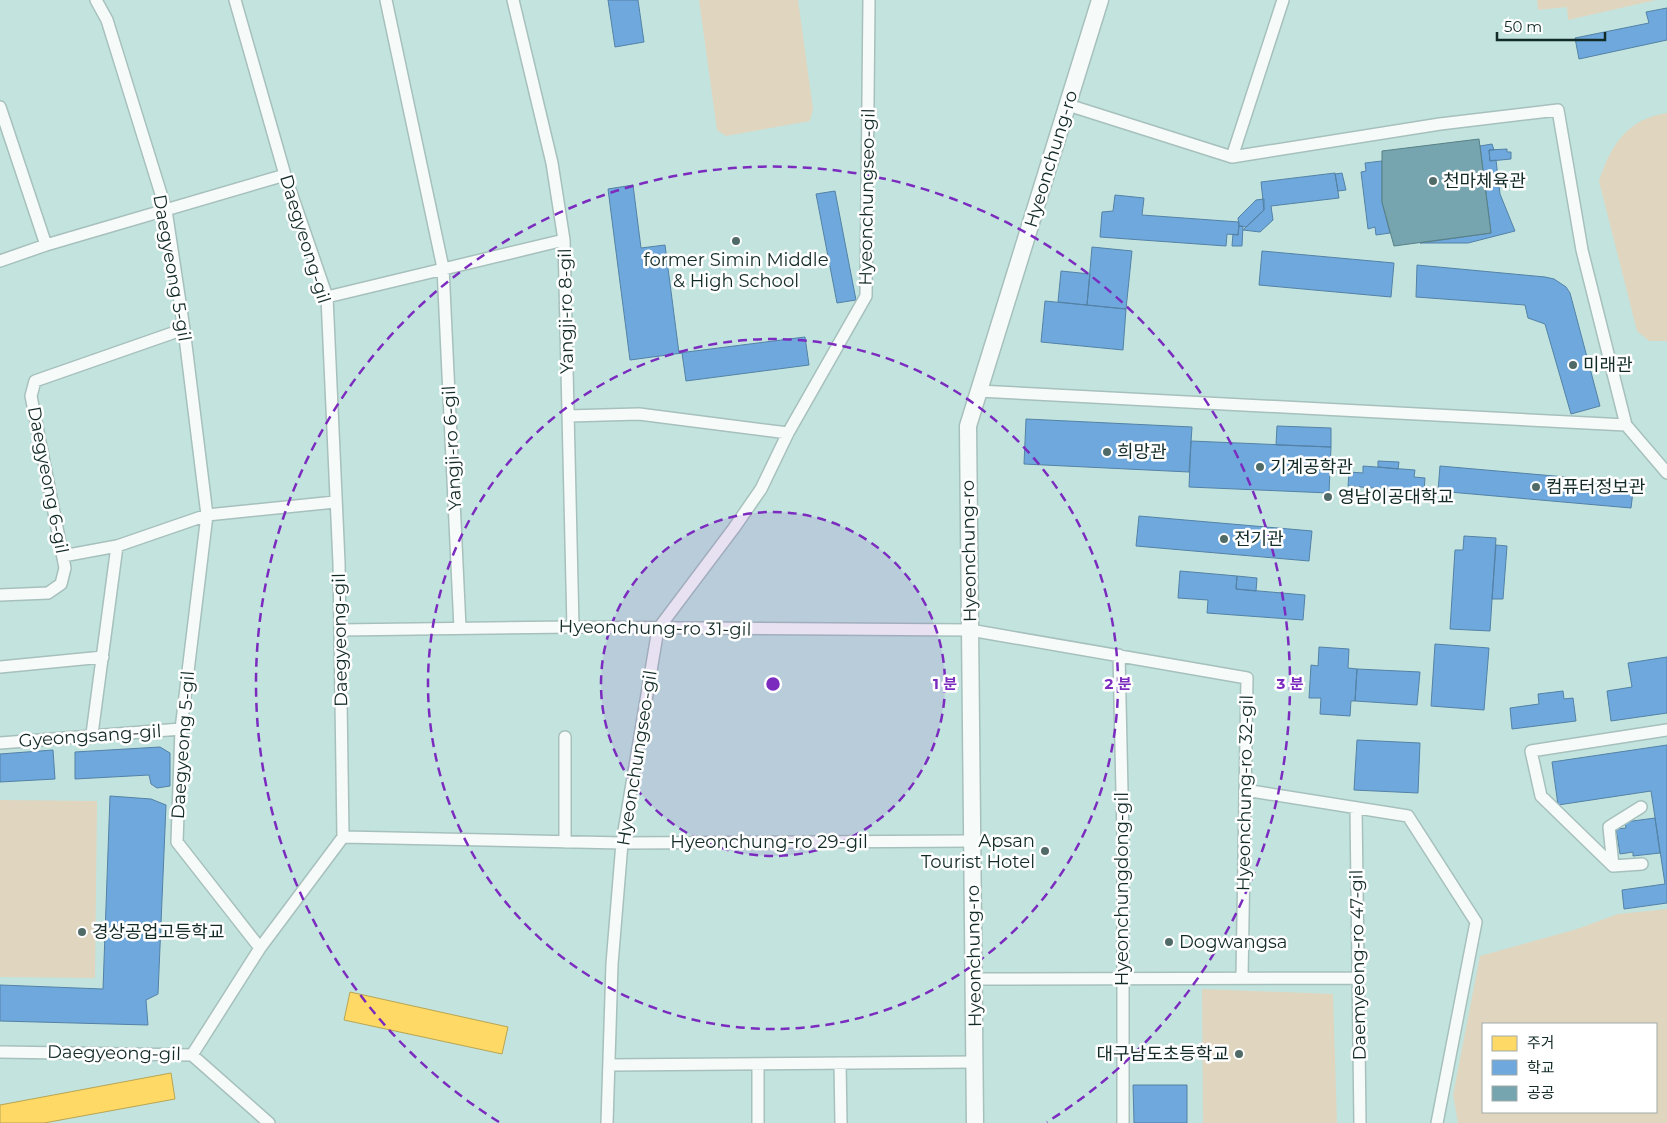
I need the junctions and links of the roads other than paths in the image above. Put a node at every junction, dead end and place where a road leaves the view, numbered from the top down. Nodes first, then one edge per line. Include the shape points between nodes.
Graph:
1 (96, 0) edge
2 (235, 0) edge
3 (386, 0) edge
4 (513, 0) edge
5 (870, 0) edge
6 (1100, 0) edge
7 (1283, 0) edge
8 (1068, 105) junction
9 (0, 107) edge
10 (1232, 157) junction
11 (285, 175) junction
12 (166, 210) junction
13 (564, 240) junction
14 (46, 245) junction
15 (0, 261) edge
16 (444, 268) junction
17 (327, 297) junction
18 (184, 329) junction
19 (978, 391) junction
20 (568, 416) junction
21 (1626, 425) junction
22 (788, 433) junction
23 (1667, 473) edge
24 (335, 502) junction
25 (207, 515) junction
26 (117, 546) junction
27 (63, 556) junction
28 (0, 595) edge
29 (573, 627) junction
30 (460, 628) junction
31 (658, 629) junction
32 (340, 630) junction
33 (970, 630) junction
34 (1119, 655) junction
35 (103, 657) junction
36 (0, 667) edge
37 (180, 729) junction
38 (1667, 730) edge
39 (92, 734) junction
40 (565, 737) dead end
41 (0, 742) edge
42 (1245, 790) junction
43 (1641, 807) dead end
44 (1356, 808) junction
45 (343, 837) junction
46 (972, 841) junction
47 (565, 842) junction
48 (622, 843) junction
49 (1642, 864) dead end
50 (1613, 866) junction
51 (260, 948) junction
52 (1123, 978) junction
53 (1242, 978) junction
54 (1358, 978) junction
55 (974, 980) junction
56 (0, 1052) edge
57 (192, 1054) junction
58 (974, 1062) junction
59 (840, 1063) junction
60 (609, 1064) junction
61 (758, 1064) junction
62 (269, 1123) edge
63 (607, 1123) edge
64 (758, 1123) edge
65 (841, 1123) edge
66 (975, 1123) edge
67 (1123, 1123) edge
68 (1360, 1123) edge
69 (1437, 1123) edge

1 - 12 street, Daegyeong 5-gil via 107,20
2 - 11 street, Daegyeong-gil
3 - 16 street, Yangji-ro 6-gil
4 - 13 street, Yangji-ro 8-gil via 552,163
5 - 22 street, Hyeonchungseo-gil via 866,296
6 - 8 main road, Hyeonchung-ro
7 - 10 street
8 - 10 street
8 - 19 main road, Hyeonchung-ro
9 - 14 street
10 - 21 street via 1440,124 1558,110 1582,250
11 - 12 street
11 - 17 street, Daegyeong-gil
12 - 14 street
12 - 18 street, Daegyeong 5-gil
13 - 16 street
13 - 20 street, Yangji-ro 8-gil
14 - 15 street
16 - 17 street
16 - 30 street, Yangji-ro 6-gil
17 - 24 street, Daegyeong-gil
18 - 25 street, Daegyeong 5-gil
18 - 27 street, Daegyeong 6-gil via 35,381 31,396
19 - 21 street
19 - 33 main road, Hyeonchung-ro via 968,426
20 - 22 street via 639,414
20 - 29 street, Yangji-ro 8-gil
21 - 23 street
22 - 31 street, Hyeonchungseo-gil via 760,489
24 - 25 street
24 - 32 street, Daegyeong-gil
25 - 26 street
25 - 37 street, Daegyeong 5-gil
26 - 27 street
26 - 35 street
27 - 28 street, Daegyeong 6-gil via 65,568 61,584 48,593
29 - 30 street, Hyeonchung-ro 31-gil
29 - 31 street, Hyeonchung-ro 31-gil
30 - 32 street, Hyeonchung-ro 31-gil
31 - 33 street, Hyeonchung-ro 31-gil
31 - 48 street, Hyeonchungseo-gil
32 - 45 street, Daegyeong-gil
33 - 34 street, Hyeonchung-ro 32-gil
33 - 46 main road, Hyeonchung-ro
34 - 42 street, Hyeonchung-ro 32-gil via 1247,678
34 - 52 street, Hyeonchungdong-gil
35 - 36 street
35 - 39 street
37 - 39 street, Gyeongsang-gil
37 - 51 street, Daegyeong 5-gil via 177,842
38 - 50 street via 1531,751 1541,796
39 - 41 street, Gyeongsang-gil
40 - 47 street
42 - 44 street
42 - 53 street, Hyeonchung-ro 32-gil
43 - 50 street via 1609,827
44 - 54 street, Daemyeong-ro 47-gil
44 - 69 street via 1408,816 1476,922
45 - 47 street, Hyeonchung-ro 29-gil
45 - 51 street, Daegyeong-gil
46 - 48 street, Hyeonchung-ro 29-gil
46 - 55 main road, Hyeonchung-ro
47 - 48 street, Hyeonchung-ro 29-gil
48 - 60 street, Hyeonchungseo-gil via 612,964
49 - 50 street
51 - 57 street, Daegyeong-gil
52 - 53 street
52 - 55 street
52 - 67 street, Hyeonchungdong-gil
53 - 54 street
54 - 68 street, Daemyeong-ro 47-gil
55 - 58 main road, Hyeonchung-ro
56 - 57 street, Daegyeong-gil
57 - 62 street
58 - 59 street
58 - 66 main road, Hyeonchung-ro
59 - 61 street
59 - 65 street
60 - 61 street
60 - 63 street, Hyeonchungseo-gil
61 - 64 street

